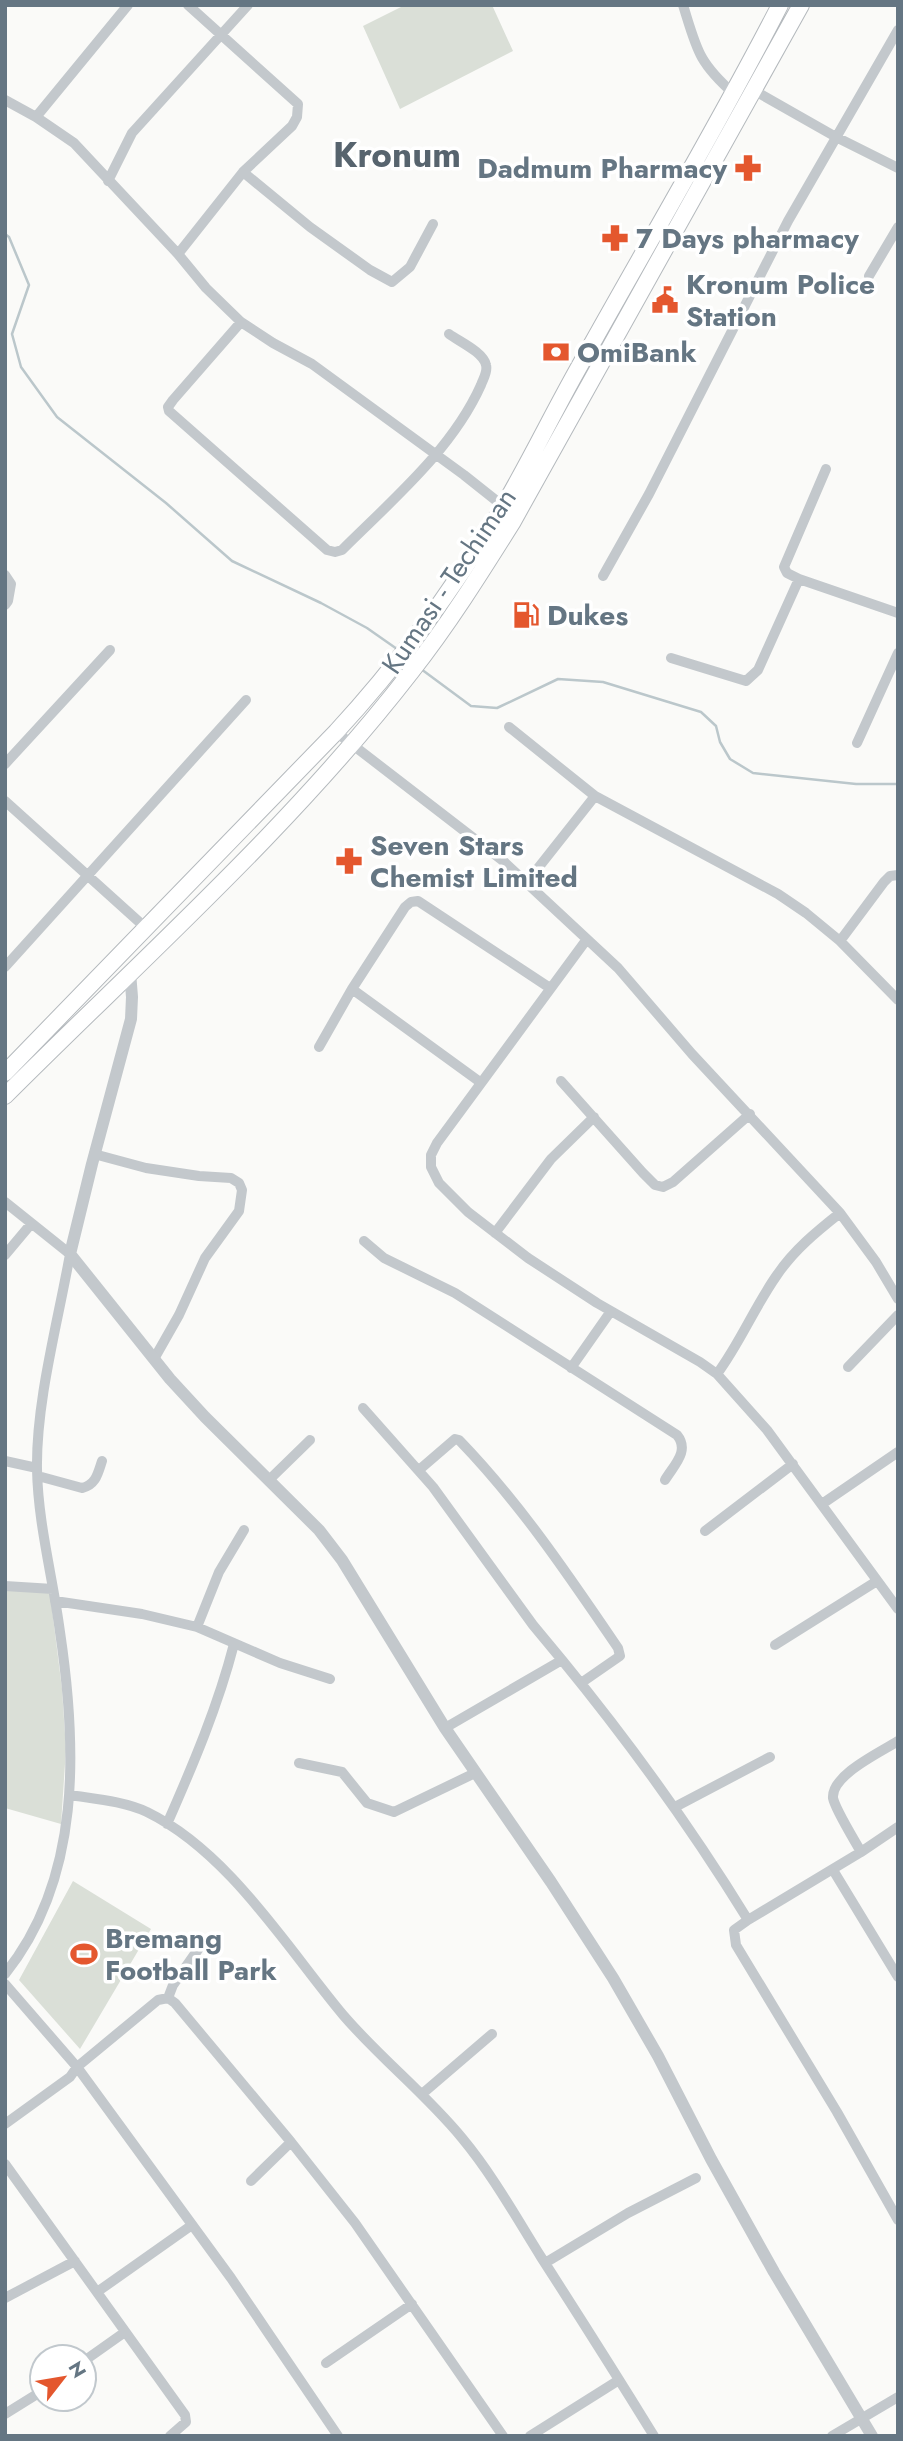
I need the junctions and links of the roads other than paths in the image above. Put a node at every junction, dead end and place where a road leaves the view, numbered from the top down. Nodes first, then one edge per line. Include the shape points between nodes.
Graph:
1 (128, 5) edge
2 (188, 5) edge
3 (248, 5) edge
4 (683, 5) edge
5 (780, 5) edge
6 (802, 5) edge
7 (898, 30) edge
8 (222, 35) junction
9 (755, 91) junction
10 (734, 94) junction
11 (5, 100) edge
12 (36, 117) junction
13 (836, 137) junction
14 (898, 168) edge
15 (243, 172) junction
16 (107, 181) junction
17 (433, 224) dead end
18 (898, 227) edge
19 (178, 254) junction
20 (869, 276) dead end
21 (241, 322) junction
22 (449, 334) dead end
23 (435, 454) junction
24 (826, 469) dead end
25 (503, 506) junction
26 (5, 575) edge
27 (603, 576) dead end
28 (799, 579) junction
29 (5, 605) edge
30 (897, 610) edge
31 (110, 650) dead end
32 (898, 653) edge
33 (671, 658) dead end
34 (246, 700) dead end
35 (509, 727) dead end
36 (336, 733) junction
37 (857, 743) dead end
38 (350, 745) junction
39 (5, 764) edge
40 (594, 796) junction
41 (5, 801) edge
42 (898, 875) edge
43 (88, 877) junction
44 (527, 882) junction
45 (146, 929) junction
46 (587, 939) junction
47 (840, 941) junction
48 (5, 967) edge
49 (130, 972) junction
50 (550, 988) junction
51 (352, 989) junction
52 (898, 1000) edge
53 (319, 1047) dead end
54 (5, 1073) edge
55 (561, 1081) dead end
56 (480, 1082) junction
57 (5, 1096) edge
58 (750, 1114) junction
59 (594, 1117) junction
60 (94, 1154) junction
61 (5, 1202) edge
62 (840, 1213) junction
63 (32, 1224) junction
64 (495, 1233) junction
65 (364, 1241) dead end
66 (70, 1254) junction
67 (5, 1255) edge
68 (898, 1299) edge
69 (611, 1311) junction
70 (898, 1315) edge
71 (154, 1359) junction
72 (848, 1367) dead end
73 (571, 1368) junction
74 (717, 1374) junction
75 (363, 1408) dead end
76 (310, 1440) dead end
77 (898, 1452) edge
78 (5, 1461) edge
79 (102, 1461) dead end
80 (793, 1464) junction
81 (419, 1470) junction
82 (37, 1472) junction
83 (270, 1479) junction
84 (665, 1480) dead end
85 (822, 1504) junction
86 (244, 1530) dead end
87 (705, 1531) dead end
88 (877, 1581) junction
89 (5, 1586) edge
90 (53, 1589) junction
91 (55, 1601) junction
92 (898, 1609) edge
93 (197, 1627) junction
94 (234, 1644) junction
95 (775, 1645) dead end
96 (562, 1660) junction
97 (330, 1679) dead end
98 (581, 1683) junction
99 (444, 1728) junction
100 (898, 1741) edge
101 (770, 1758) dead end
102 (299, 1763) dead end
103 (475, 1773) junction
104 (70, 1796) junction
105 (675, 1807) junction
106 (167, 1824) junction
107 (898, 1827) edge
108 (861, 1852) junction
109 (833, 1870) junction
110 (748, 1920) junction
111 (204, 1941) dead end
112 (5, 1974) edge
113 (898, 1977) edge
114 (5, 1984) edge
115 (168, 1998) junction
116 (492, 2034) dead end
117 (77, 2067) junction
118 (422, 2094) junction
119 (5, 2124) edge
120 (291, 2142) junction
121 (5, 2164) edge
122 (696, 2178) dead end
123 (251, 2181) dead end
124 (898, 2220) edge
125 (192, 2225) junction
126 (75, 2261) junction
127 (545, 2263) junction
128 (97, 2292) junction
129 (5, 2298) edge
130 (412, 2304) junction
131 (125, 2332) junction
132 (98, 2351) edge
133 (326, 2363) dead end
134 (619, 2379) junction
135 (898, 2397) edge
136 (28, 2400) edge
137 (5, 2414) edge
138 (862, 2419) junction
139 (170, 2436) edge
140 (338, 2436) edge
141 (503, 2436) edge
142 (530, 2436) edge
143 (654, 2436) edge
144 (832, 2436) edge
145 (872, 2436) edge

1 - 12 street
2 - 8 street
3 - 8 street
4 - 10 street via 700,58
5 - 10 highway, Kumasi - Techiman
6 - 9 highway
7 - 13 street
8 - 15 street via 298,104 292,126
8 - 16 street via 132,133
9 - 13 street
9 - 38 highway via 512,523 424,655
10 - 25 highway, Kumasi - Techiman
11 - 12 street
12 - 16 street via 74,144
13 - 14 street
13 - 27 street
15 - 17 street via 310,227 392,282 410,267
15 - 19 street
16 - 19 street
18 - 20 street
19 - 21 street
21 - 23 street via 312,364
21 - 23 street via 173,400 169,411 327,550 342,550
22 - 23 street via 481,357 487,370 474,401
23 - 25 street
24 - 28 street via 783,567
25 - 36 highway, Kumasi - Techiman via 395,663
26 - 29 street via 11,584
28 - 30 street
28 - 33 street via 758,670 746,681
31 - 39 street
32 - 37 street
34 - 43 street
35 - 40 street
36 - 38 street
36 - 45 highway, Kumasi - Techiman
38 - 44 street
38 - 49 highway via 227,877
40 - 44 street
40 - 47 street via 778,894
41 - 43 street
42 - 47 street via 884,882
43 - 45 street
43 - 48 street
44 - 46 street
45 - 54 highway, Kumasi - Techiman
46 - 50 street
46 - 58 street
47 - 52 street
49 - 57 highway
49 - 60 street via 131,1018
50 - 51 street via 418,901 405,907
50 - 56 street
51 - 53 street
51 - 56 street
55 - 59 street
56 - 64 street via 437,1143 431,1167 439,1183
58 - 59 street via 663,1187 643,1173
58 - 62 street
59 - 64 street via 551,1159
60 - 66 street
60 - 71 street via 146,1168 231,1178 242,1191 239,1211 205,1258
61 - 63 street
62 - 68 street
62 - 74 street via 794,1253 776,1276
63 - 66 street
63 - 67 street
64 - 69 street
65 - 73 street via 384,1258 455,1293
66 - 71 street
66 - 82 street via 48,1373
69 - 73 street
69 - 74 street
70 - 72 street
71 - 83 street via 205,1417
73 - 84 street via 683,1442 684,1450
74 - 80 street
75 - 81 street
76 - 83 street
77 - 85 street
78 - 82 street
79 - 82 street via 93,1483 82,1488
80 - 85 street
80 - 87 street
81 - 96 street
81 - 98 street via 455,1438 528,1519 618,1648 620,1657
82 - 90 street
83 - 99 street via 342,1560
85 - 88 street
86 - 93 street via 219,1572
88 - 92 street
88 - 95 street
89 - 90 street
90 - 91 street
91 - 93 street
91 - 104 street via 68,1714
93 - 94 street
94 - 97 street
94 - 106 street via 213,1714
96 - 98 street
96 - 99 street
98 - 105 street
99 - 103 street
100 - 108 street via 842,1777 835,1787 833,1799
101 - 105 street
102 - 103 street via 342,1772 367,1803 394,1812
103 - 138 street via 612,1978 774,2272
104 - 106 street via 113,1801
104 - 112 street via 50,1892 29,1938
105 - 110 street
106 - 118 street via 244,1890 347,2019
107 - 108 street
108 - 109 street
109 - 110 street
109 - 113 street
110 - 124 street via 734,1930 736,1945
111 - 115 street
114 - 117 street
115 - 117 street via 158,2000
115 - 120 street
116 - 118 street
117 - 119 street
117 - 125 street
118 - 127 street via 463,2139
120 - 123 street
120 - 130 street
121 - 126 street
122 - 127 street
125 - 128 street
125 - 140 street
126 - 128 street
126 - 129 street
127 - 134 street
128 - 131 street
130 - 133 street
130 - 141 street
131 - 132 street
131 - 139 street via 185,2415 183,2426
134 - 142 street
134 - 143 street
135 - 138 street
136 - 137 street
138 - 144 street
138 - 145 street

